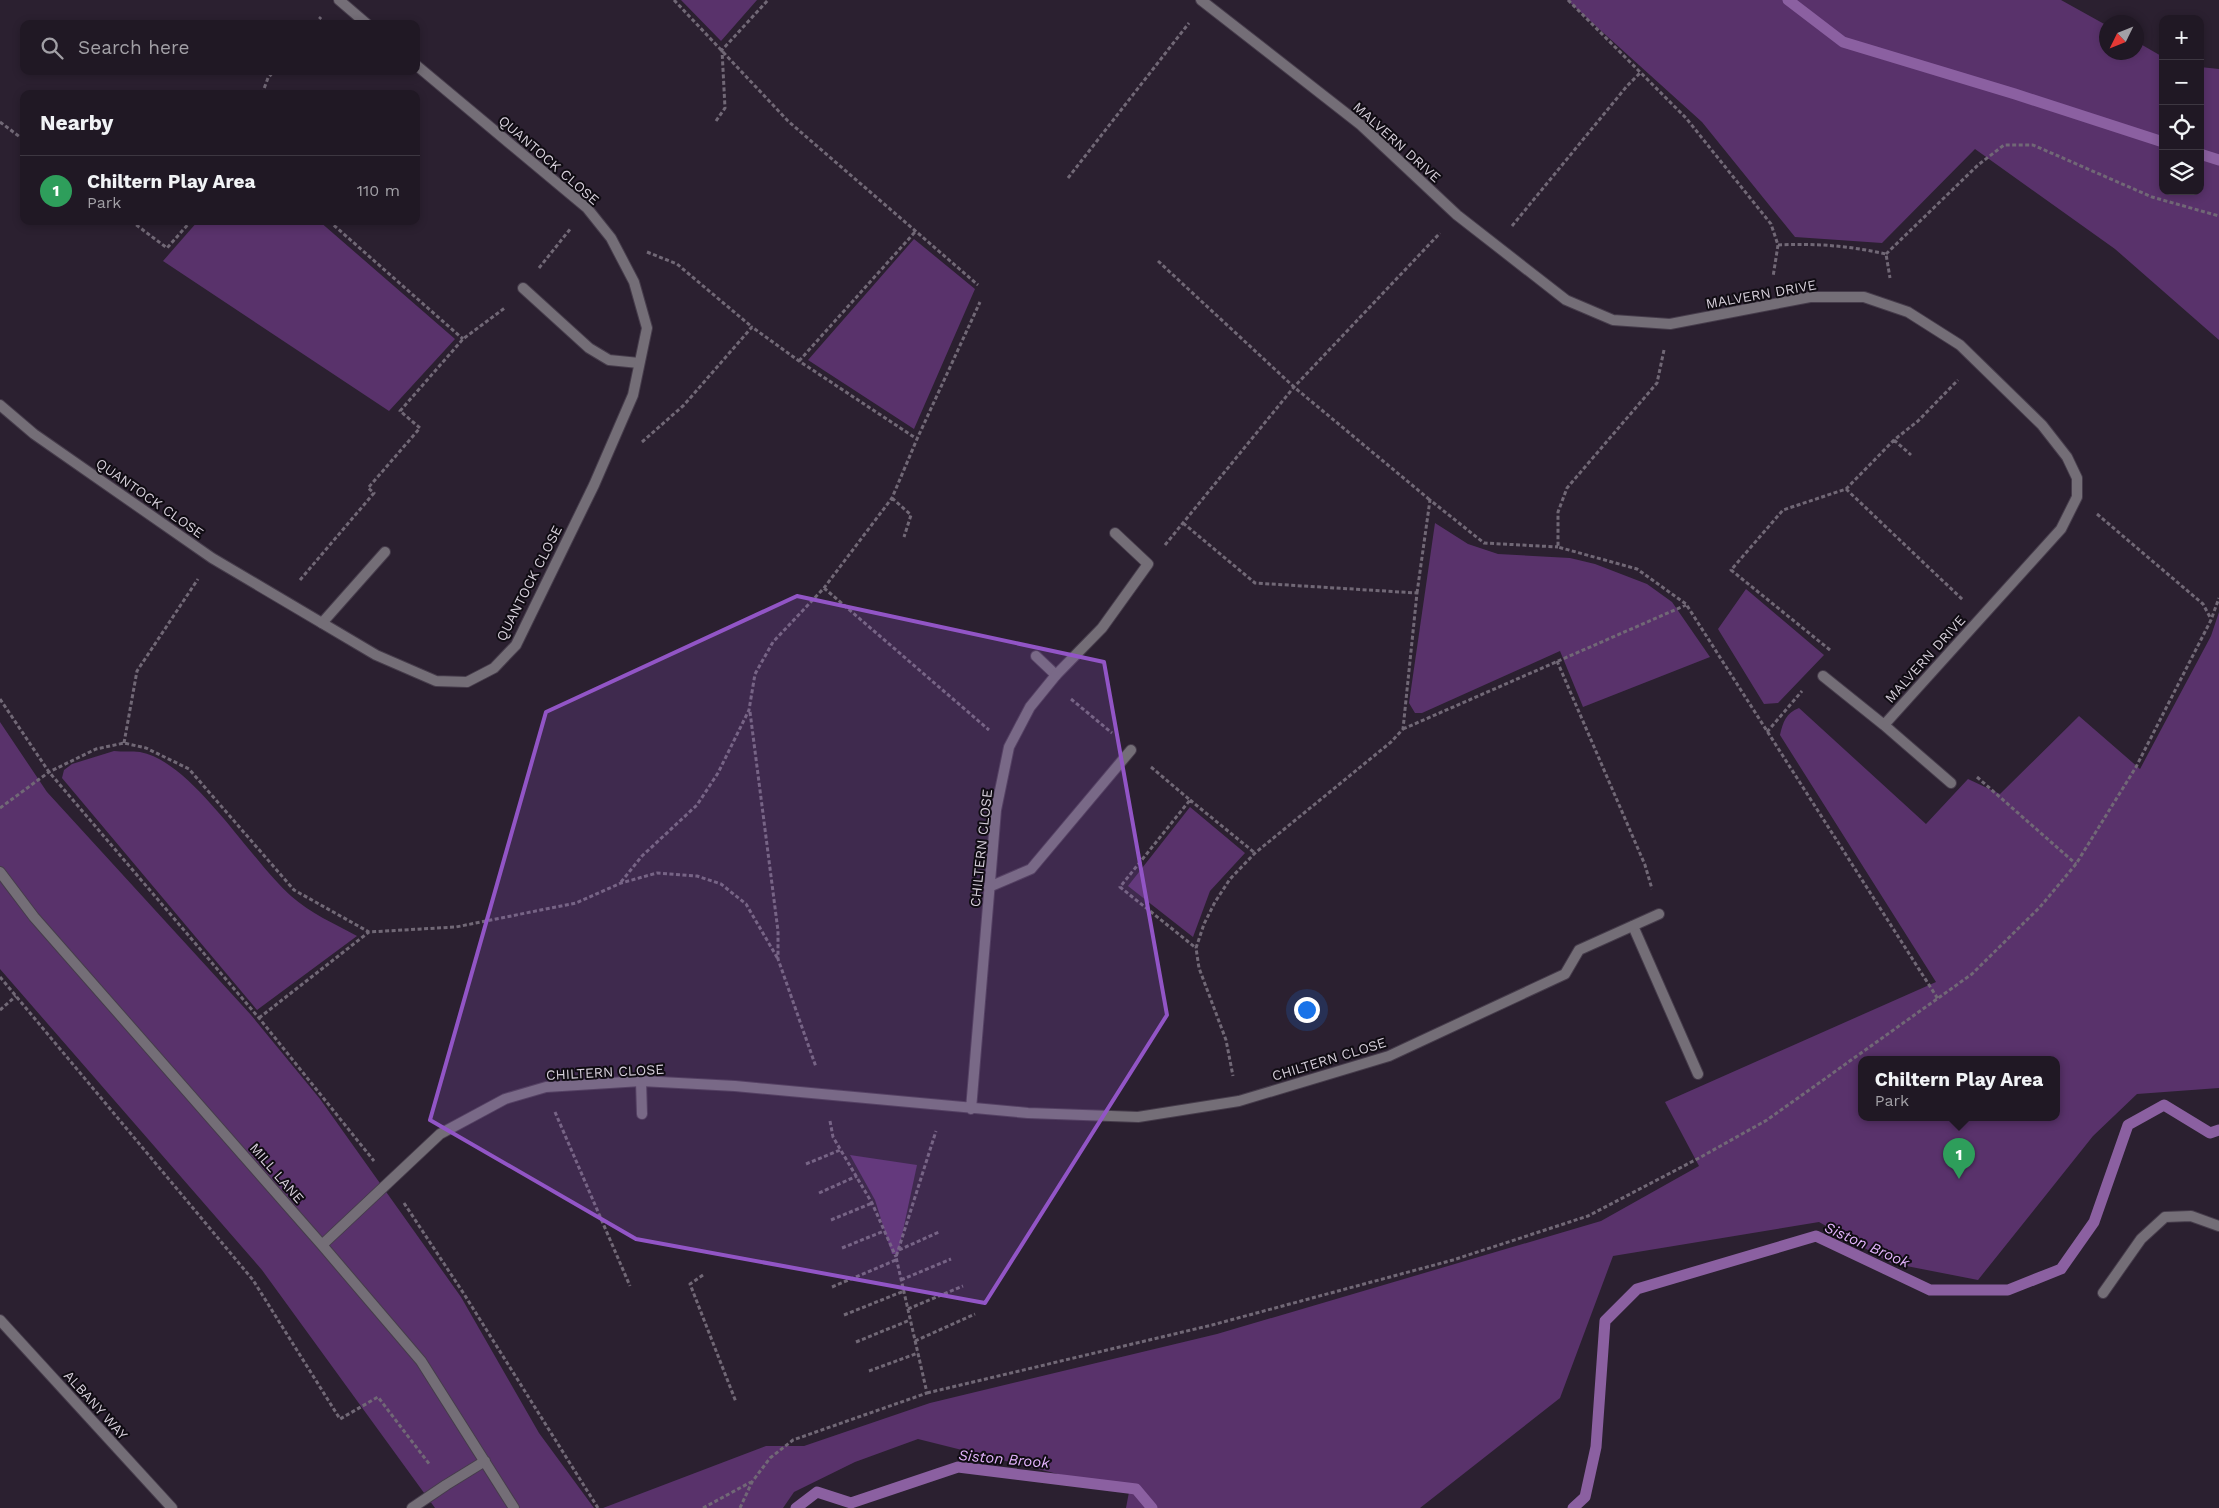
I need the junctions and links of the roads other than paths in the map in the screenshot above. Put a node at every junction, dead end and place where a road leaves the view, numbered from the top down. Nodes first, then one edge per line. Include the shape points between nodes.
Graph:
1 (339, 0) edge
2 (1203, 1) edge
3 (362, 20) edge
4 (420, 68) edge
5 (523, 288) road end
6 (639, 363) junction
7 (0, 405) edge
8 (1115, 533) dead end
9 (385, 552) dead end
10 (322, 623) junction
11 (1036, 656) dead end
12 (1056, 675) junction
13 (1823, 676) road end
14 (1884, 725) junction
15 (1131, 750) road end
16 (1948, 780) road end
17 (0, 872) edge
18 (989, 887) junction
19 (1659, 914) road end
20 (1633, 926) junction
21 (1698, 1074) dead end
22 (641, 1081) junction
23 (971, 1109) junction
24 (642, 1114) dead end
25 (2219, 1226) edge
26 (322, 1245) junction
27 (2103, 1294) dead end
28 (0, 1320) edge
29 (485, 1462) junction
30 (172, 1508) edge
31 (412, 1508) edge
32 (514, 1508) edge

1 - 3 street
2 - 14 street, MALVERN DRIVE via 1361,125 1458,215 1566,300 1613,320 1670,324 1810,297 1864,297 1908,312 1960,345 2042,426 2067,457 2077,478 2077,497 2060,529
4 - 6 street, QUANTOCK CLOSE via 587,208 611,238 634,282 647,328
5 - 6 street via 589,348 609,360
6 - 10 street, QUANTOCK CLOSE via 633,395 594,485 516,645 494,668 466,682 436,681 376,655
7 - 10 street, QUANTOCK CLOSE via 34,434 212,558
8 - 12 street, CHILTERN CLOSE via 1148,564 1102,628
9 - 10 street
11 - 12 street
12 - 18 street, CHILTERN CLOSE via 1030,707 1009,748 996,810
13 - 14 street, MALVERN DRIVE
14 - 16 street, MALVERN DRIVE
15 - 18 street via 1031,869
17 - 26 street, MILL LANE via 34,917
18 - 23 street, CHILTERN CLOSE
19 - 20 street, CHILTERN CLOSE
20 - 21 street
20 - 23 street, CHILTERN CLOSE via 1579,950 1565,974 1389,1056 1239,1101 1138,1117
22 - 23 street, CHILTERN CLOSE via 735,1086
22 - 24 street
22 - 26 street, CHILTERN CLOSE via 546,1087 505,1098 440,1134
25 - 27 street via 2191,1216 2164,1217 2141,1238
26 - 29 street, MILL LANE via 421,1361
28 - 30 street, ALBANY WAY
29 - 31 street
29 - 32 street, MILL LANE

